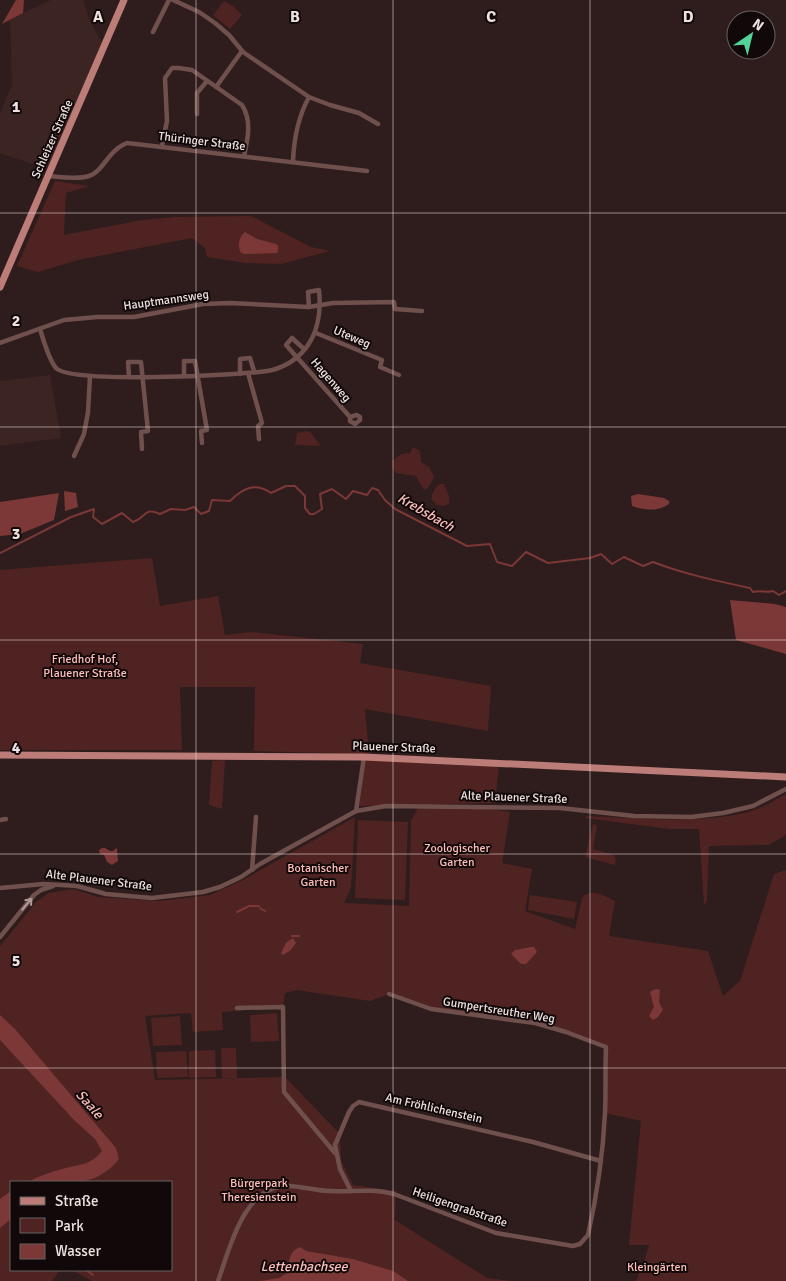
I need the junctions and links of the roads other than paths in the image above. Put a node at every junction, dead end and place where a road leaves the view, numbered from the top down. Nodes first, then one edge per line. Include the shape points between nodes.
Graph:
1 (124, 0) edge
2 (169, 0) edge
3 (173, 0) edge
4 (153, 32) dead end
5 (242, 51) junction
6 (207, 81) junction
7 (216, 87) junction
8 (309, 96) junction
9 (198, 114) dead end
10 (378, 124) dead end
11 (162, 146) junction
12 (244, 156) junction
13 (293, 161) junction
14 (367, 171) dead end
15 (49, 176) junction
16 (0, 287) edge
17 (321, 306) junction
18 (309, 307) junction
19 (422, 311) dead end
20 (40, 329) junction
21 (316, 333) junction
22 (0, 343) edge
23 (304, 349) junction
24 (297, 356) junction
25 (254, 371) junction
26 (248, 373) junction
27 (240, 374) junction
28 (184, 375) junction
29 (197, 375) junction
30 (399, 375) dead end
31 (90, 376) junction
32 (141, 376) junction
33 (129, 377) junction
34 (350, 417) dead end
35 (259, 439) dead end
36 (202, 443) dead end
37 (142, 449) dead end
38 (74, 456) dead end
39 (0, 756) edge
40 (364, 757) junction
41 (786, 777) edge
42 (786, 789) edge
43 (356, 811) junction
44 (256, 817) dead end
45 (252, 870) junction
46 (62, 885) junction
47 (0, 888) edge
48 (0, 937) edge
49 (390, 994) dead end
50 (237, 1008) dead end
51 (606, 1047) joint
52 (336, 1153) junction
53 (601, 1161) junction
54 (352, 1191) junction
55 (218, 1281) edge

1 - 15 main road, Schleizer Straße
2 - 4 street
3 - 5 street via 215,23
5 - 7 street
5 - 8 street
6 - 7 street
6 - 9 street via 197,94
6 - 11 street via 192,70 172,68 168,72 164,78 167,121
7 - 12 street via 242,105 247,113 248,137
8 - 10 street via 359,113
8 - 13 street via 298,122
11 - 12 street, Thüringer Straße
11 - 15 street, Thüringer Straße via 127,143 119,146 90,176
12 - 13 street, Thüringer Straße
13 - 14 street, Thüringer Straße
15 - 16 main road, Schleizer Straße
17 - 18 street, Hauptmannsweg
17 - 18 street via 319,290 308,292
17 - 19 street, Hauptmannsweg via 394,302 395,310
17 - 21 street
18 - 20 street, Hauptmannsweg via 203,304 134,317 70,319
20 - 22 street, Hauptmannsweg
20 - 31 street via 56,368
21 - 23 street
21 - 30 street, Uteweg via 382,360 380,367
23 - 24 street
23 - 24 street via 292,338 286,345
24 - 25 street via 279,368
24 - 34 street, Hagenweg
25 - 26 street
25 - 27 street via 250,358 240,359
26 - 27 street
26 - 35 street via 262,423 258,426
27 - 29 street
28 - 29 street
28 - 29 street via 184,361 195,361
28 - 32 street
29 - 36 street via 207,430 201,431
31 - 33 street
31 - 38 street via 84,434
32 - 33 street
32 - 33 street via 141,362 128,362
32 - 37 street via 148,431 141,432
39 - 40 main road, Plauener Straße
40 - 41 main road, Plauener Straße
40 - 43 street
42 - 43 street, Alte Plauener Straße via 753,806 691,817 526,807 386,806
43 - 45 street, Alte Plauener Straße
44 - 45 street
45 - 46 street, Alte Plauener Straße via 203,892 152,898 106,894
46 - 47 street, Alte Plauener Straße
48 -> 46 street via 34,895 51,886
49 - 51 street, Gumpertsreuther Weg via 431,1008 534,1023
50 - 52 street via 283,1007 284,1092
51 - 53 street, Heiligengrabstraße
52 - 53 street, Am Fröhlichenstein via 335,1146 349,1112 359,1102
52 - 54 street
53 - 54 street, Heiligengrabstraße via 588,1235 580,1244 572,1246 496,1233 379,1190
54 - 55 street, Heiligengrabstraße via 288,1186 268,1191 242,1216

